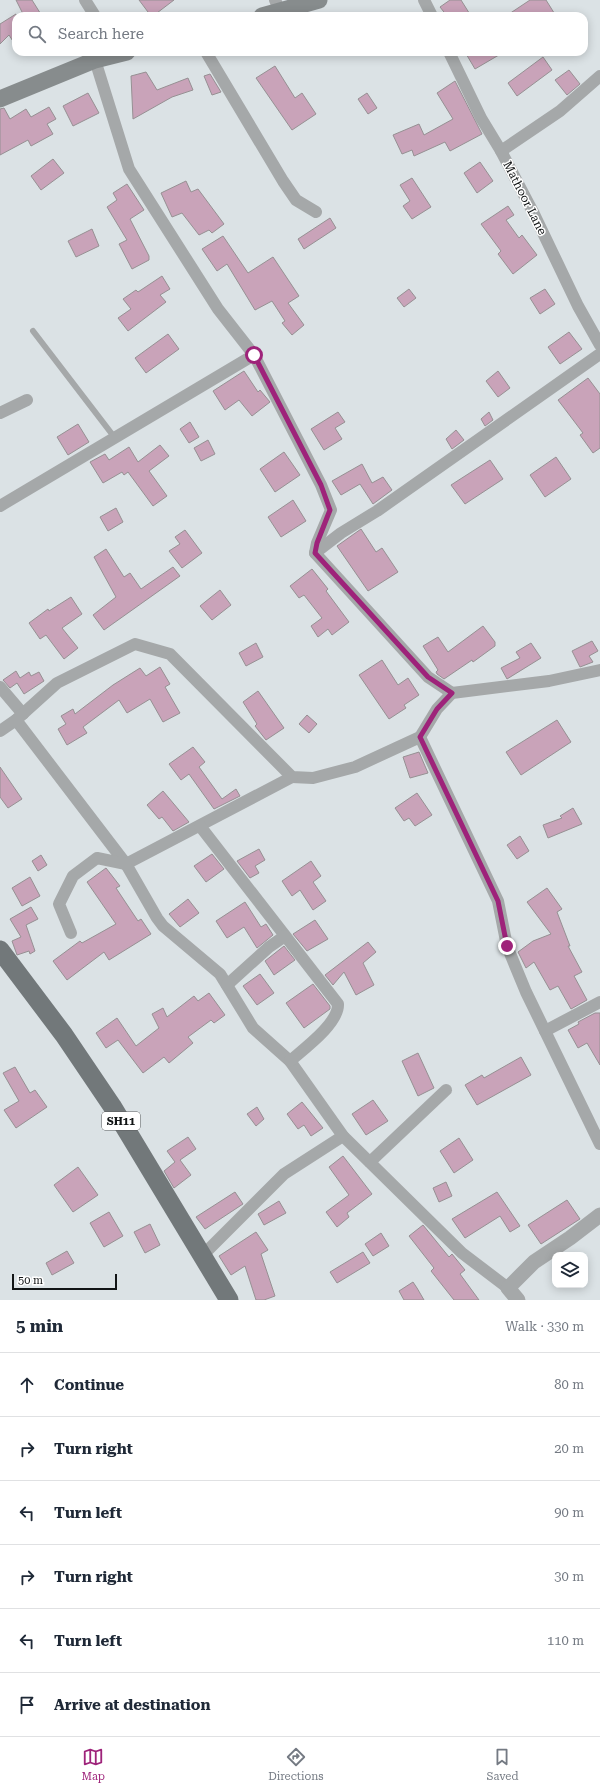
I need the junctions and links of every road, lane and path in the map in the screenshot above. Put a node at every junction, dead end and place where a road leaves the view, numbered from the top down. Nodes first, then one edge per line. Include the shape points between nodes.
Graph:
1 (85, 0) edge
2 (319, 0) edge
3 (424, 0) edge
4 (278, 5) edge
5 (92, 12) edge
6 (268, 12) edge
7 (430, 12) edge
8 (110, 56) edge
9 (208, 56) edge
10 (451, 56) edge
11 (96, 60) junction
12 (600, 76) edge
13 (0, 99) edge
14 (501, 151) junction
15 (316, 212) dead end
16 (33, 331) dead end
17 (600, 345) edge
18 (600, 354) edge
19 (254, 355) junction
20 (27, 400) dead end
21 (0, 413) edge
22 (115, 438) junction
23 (0, 506) edge
24 (315, 553) junction
25 (600, 670) edge
26 (0, 687) edge
27 (452, 693) junction
28 (19, 717) junction
29 (0, 731) edge
30 (420, 737) junction
31 (292, 777) junction
32 (200, 826) junction
33 (126, 864) junction
34 (71, 932) dead end
35 (285, 936) junction
36 (0, 950) edge
37 (227, 985) junction
38 (600, 1002) edge
39 (545, 1031) junction
40 (290, 1061) junction
41 (446, 1090) dead end
42 (343, 1136) junction
43 (600, 1144) edge
44 (370, 1162) junction
45 (600, 1215) edge
46 (202, 1256) junction
47 (508, 1288) junction
48 (230, 1300) edge
49 (518, 1300) edge

1 - 5 street
2 - 4 main road
3 - 7 street
4 - 6 main road
8 - 11 main road
9 - 15 street via 296,200
10 - 14 street, Mathoor Lane via 481,118
11 - 13 main road
11 - 19 street via 129,169 218,309
12 - 14 street via 560,111
14 - 17 street, Mathoor Lane
16 - 22 lane
18 - 24 street
19 - 22 street
19 - 24 street via 321,485 330,510
20 - 21 street
22 - 23 street
24 - 27 street via 428,677
25 - 27 street via 549,681
26 - 28 street
27 - 30 street via 437,709
28 - 29 street
28 - 31 street via 57,682 135,644 170,654
28 - 33 street
30 - 31 street via 354,767 313,778
30 - 39 street via 498,901 507,946
31 - 32 street
32 - 33 street
32 - 35 street
33 - 34 street via 97,858 73,876 59,904
33 - 37 street via 163,926 220,974
35 - 37 street
35 - 40 street via 338,1004 333,1021
36 - 46 main road, SH11 via 64,1035 108,1100
37 - 40 street via 253,1028
38 - 39 street
39 - 43 street
40 - 42 street
41 - 44 street
42 - 44 street
42 - 46 street via 284,1174
44 - 47 street via 462,1253
45 - 47 street via 534,1262
46 - 48 main road, SH11
47 - 49 street

